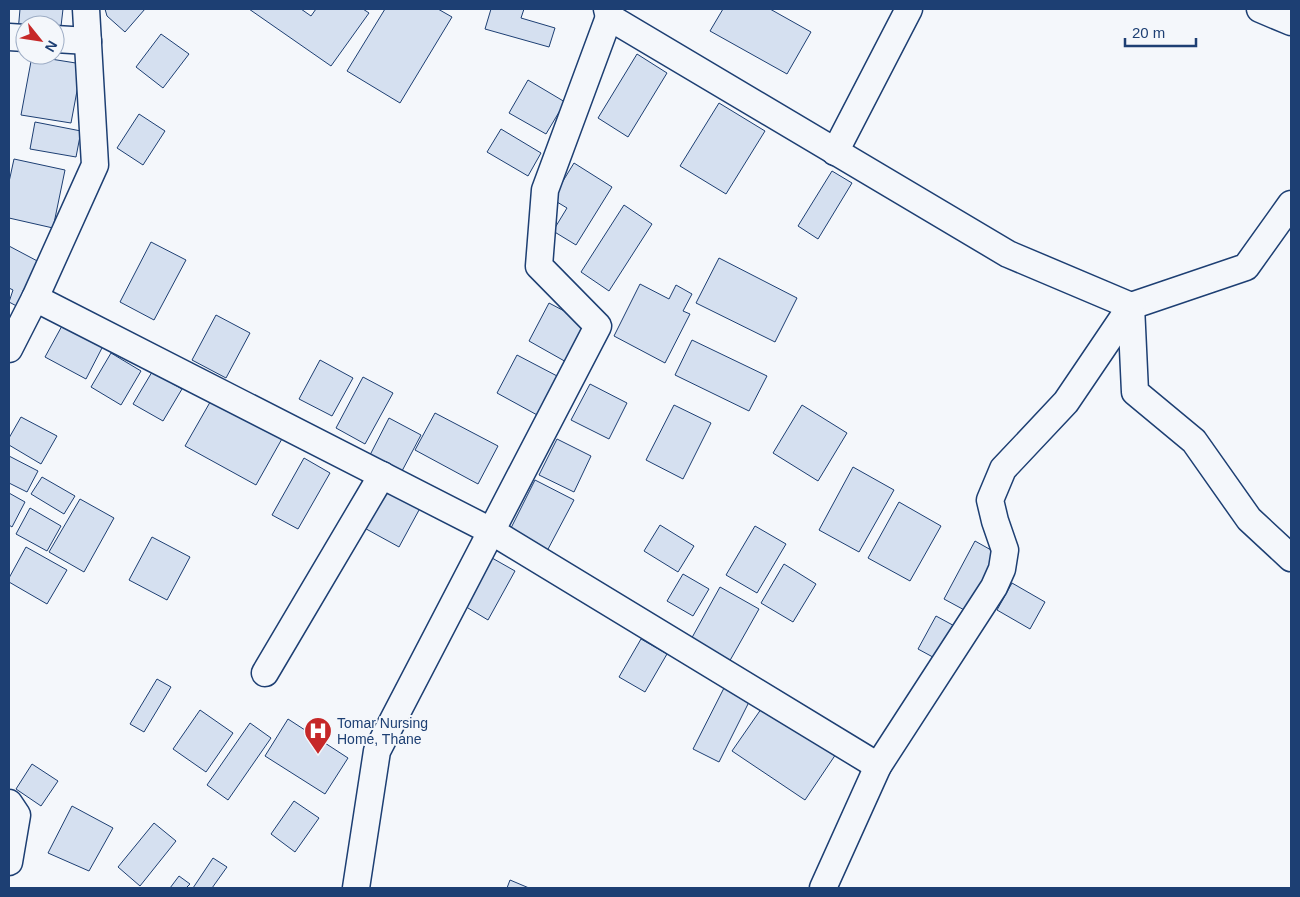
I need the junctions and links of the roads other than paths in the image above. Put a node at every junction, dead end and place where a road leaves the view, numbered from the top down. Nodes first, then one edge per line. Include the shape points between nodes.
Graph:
1 (86, 9) edge
2 (909, 9) edge
3 (1260, 9) edge
4 (608, 13) edge
5 (1291, 22) edge
6 (65, 40) edge
7 (88, 41) junction
8 (835, 152) junction
9 (1291, 204) edge
10 (35, 298) junction
11 (1131, 306) junction
12 (9, 349) edge
13 (382, 475) junction
14 (491, 531) junction
15 (1291, 558) edge
16 (266, 673) dead end
17 (878, 766) junction
18 (9, 803) edge
19 (9, 862) edge
20 (356, 888) edge
21 (823, 888) edge

1 - 7 street
2 - 8 street
3 - 5 street
4 - 8 street
4 - 14 street via 545,190 539,266 598,326
6 - 7 street
7 - 10 street via 95,165
8 - 11 street via 1008,254
9 - 11 street via 1246,267
10 - 12 street
10 - 13 street
11 - 15 street via 1135,392 1194,442 1249,520
11 - 17 street via 1066,402 1003,469 990,500 1005,550 1002,569 994,587
13 - 14 street
13 - 16 street
14 - 17 street
14 - 20 street via 377,751
17 - 21 street
18 - 19 street via 17,814

